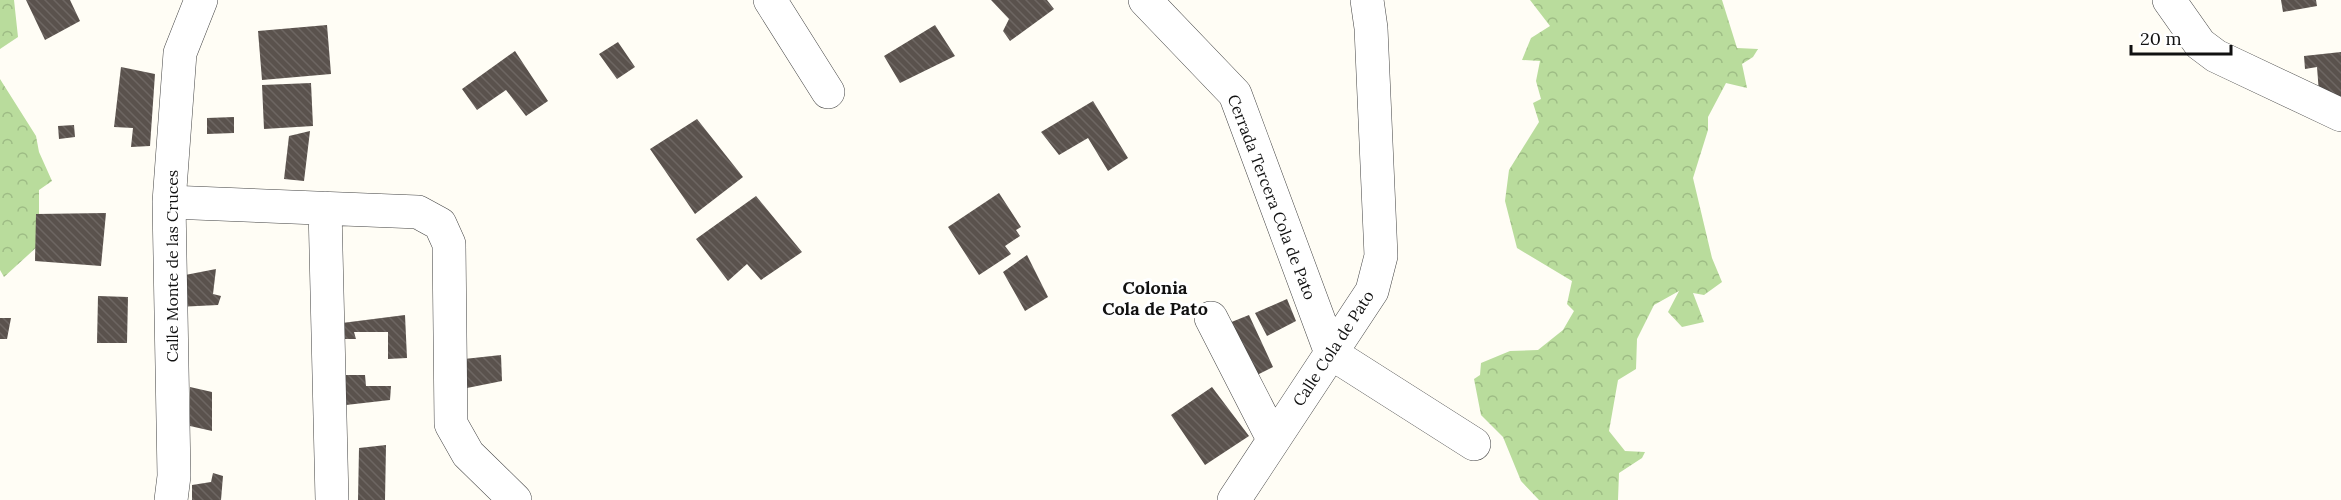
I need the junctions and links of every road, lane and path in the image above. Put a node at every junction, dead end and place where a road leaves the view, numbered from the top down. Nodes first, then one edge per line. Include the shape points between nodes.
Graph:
1 (201, 0) edge
2 (770, 0) edge
3 (1145, 0) edge
4 (1367, 0) edge
5 (2169, 0) edge
6 (828, 92) dead end
7 (2341, 116) edge
8 (169, 202) junction
9 (325, 208) junction
10 (1211, 318) dead end
11 (1331, 353) junction
12 (1273, 439) junction
13 (1474, 444) dead end
14 (171, 500) edge
15 (332, 500) edge
16 (515, 500) edge
17 (1234, 500) edge

1 - 8 street, Calle Monte de las Cruces via 180,53
2 - 6 street
3 - 11 street, Cerrada Tercera Cola de Pato via 1235,94
4 - 11 street, Calle Cola de Pato via 1382,256 1372,291
5 - 7 street via 2200,44 2216,56
8 - 9 street
8 - 14 street, Calle Monte de las Cruces via 174,476
9 - 15 street
9 - 16 street via 418,212 440,224 449,244 451,424 468,454
10 - 12 street
11 - 12 street, Calle Cola de Pato
11 - 13 street
12 - 17 street, Calle Cola de Pato

